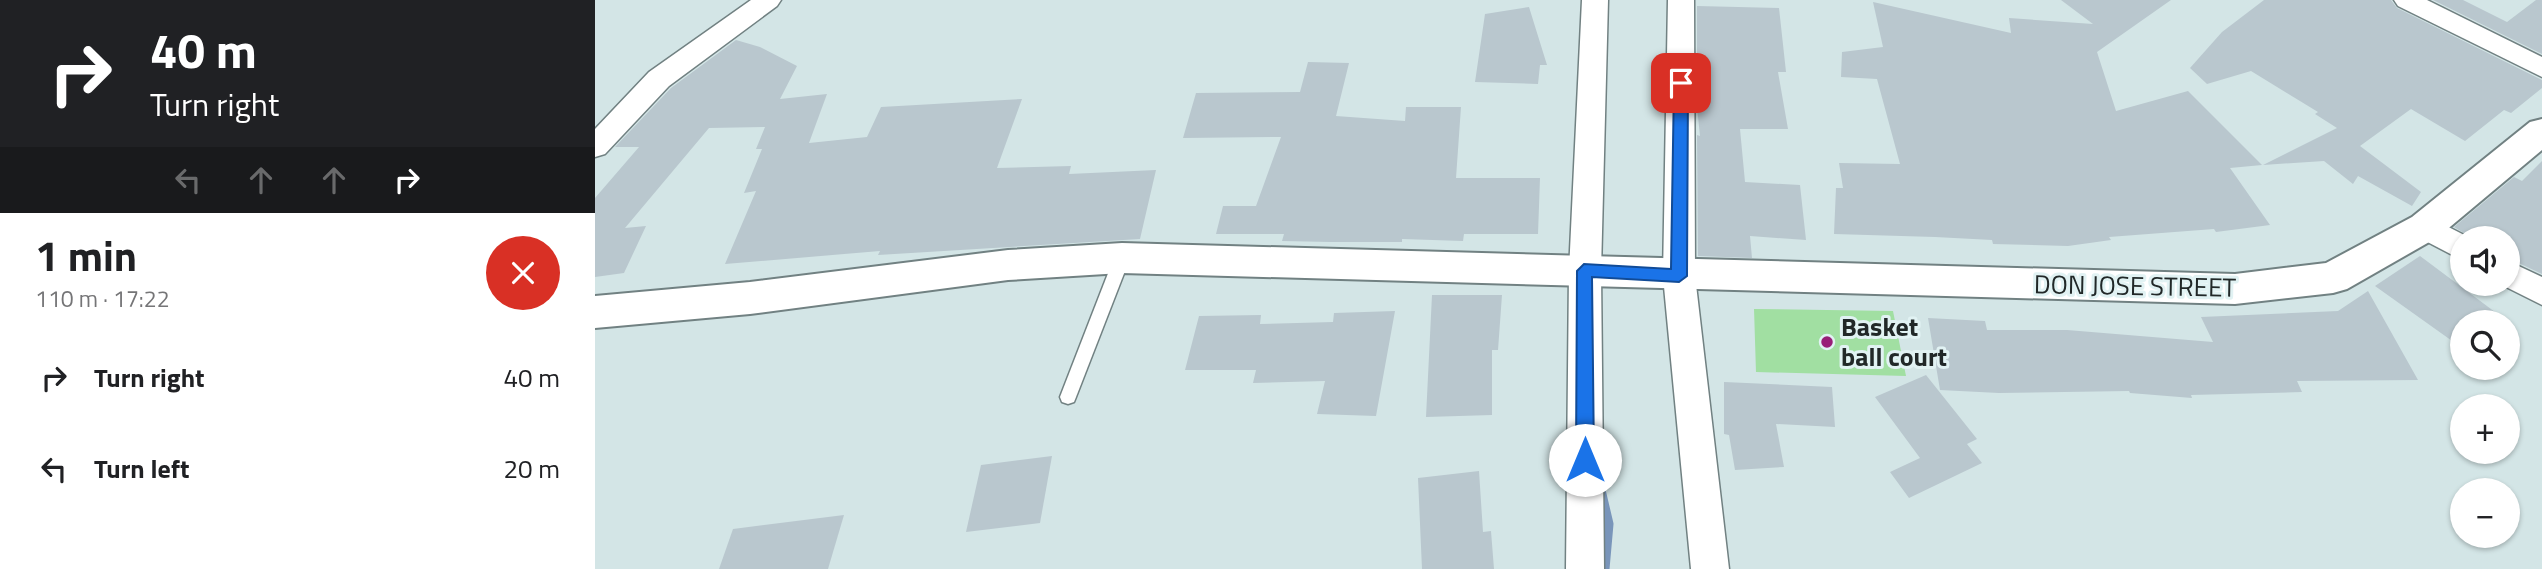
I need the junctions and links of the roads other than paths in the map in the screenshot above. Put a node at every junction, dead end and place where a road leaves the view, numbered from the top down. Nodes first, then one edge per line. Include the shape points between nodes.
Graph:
1 (768, 0) edge
2 (1595, 0) edge
3 (1681, 0) edge
4 (2407, 0) edge
5 (2542, 68) edge
6 (2542, 131) edge
7 (595, 147) edge
8 (2425, 227) junction
9 (2450, 241) edge
10 (1122, 258) junction
11 (1587, 271) junction
12 (1674, 276) junction
13 (2520, 280) edge
14 (2542, 292) edge
15 (595, 312) edge
16 (1068, 397) dead end
17 (1585, 569) edge
18 (1710, 569) edge

1 - 7 street via 659,79
2 - 11 street
3 - 12 street
4 - 5 street
6 - 8 street, DON JOSE STREET
8 - 9 street
8 - 12 street, DON JOSE STREET via 2333,278 2235,289
10 - 11 street, DON JOSE STREET
10 - 15 street, DON JOSE STREET via 1008,265 750,298
10 - 16 lane
11 - 12 street, DON JOSE STREET
11 - 17 street
12 - 18 street
13 - 14 street

